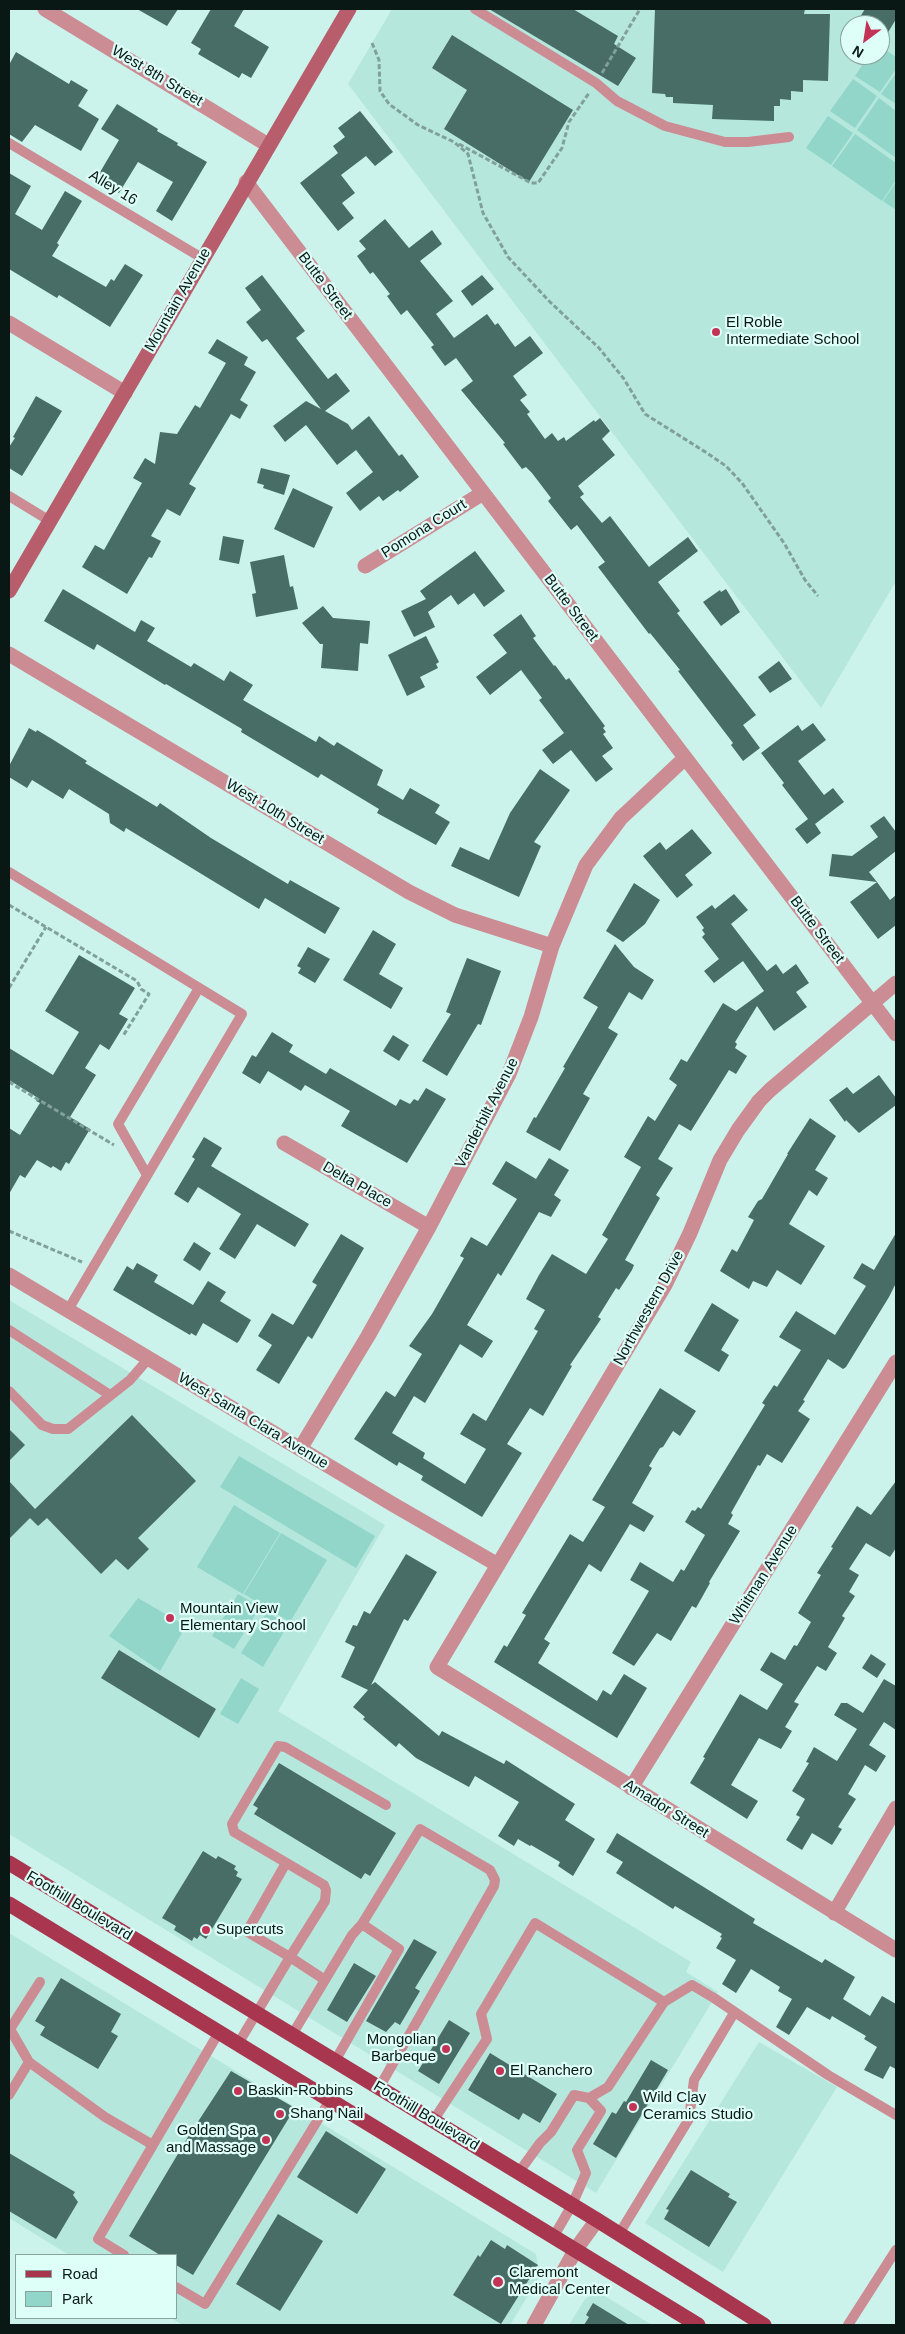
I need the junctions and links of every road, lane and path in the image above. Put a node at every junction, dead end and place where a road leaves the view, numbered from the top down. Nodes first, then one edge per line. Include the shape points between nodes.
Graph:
1 (45, 9) edge
2 (348, 9) edge
3 (475, 9) edge
4 (640, 9) edge
5 (372, 43) dead end
6 (600, 76) dead end
7 (591, 92) dead end
8 (789, 137) dead end
9 (454, 142) junction
10 (9, 143) edge
11 (268, 145) junction
12 (246, 182) junction
13 (202, 258) junction
14 (9, 323) edge
15 (125, 393) junction
16 (483, 493) junction
17 (9, 496) edge
18 (50, 521) junction
19 (365, 566) dead end
20 (9, 591) edge
21 (818, 596) dead end
22 (9, 654) edge
23 (686, 758) junction
24 (9, 872) edge
25 (9, 905) edge
26 (46, 927) junction
27 (552, 946) junction
28 (896, 983) edge
29 (9, 988) edge
30 (198, 988) junction
31 (872, 1003) junction
32 (896, 1034) edge
33 (123, 1036) dead end
34 (9, 1082) edge
35 (284, 1143) dead end
36 (116, 1147) dead end
37 (147, 1175) junction
38 (429, 1227) junction
39 (9, 1230) edge
40 (93, 1268) junction
41 (9, 1274) edge
42 (68, 1310) junction
43 (9, 1330) edge
44 (149, 1358) junction
45 (896, 1362) edge
46 (9, 1391) edge
47 (110, 1395) junction
48 (300, 1449) junction
49 (498, 1565) junction
50 (437, 1667) joint
51 (631, 1788) junction
52 (386, 1804) dead end
53 (896, 1808) edge
54 (9, 1863) edge
55 (286, 1863) junction
56 (9, 1904) edge
57 (834, 1913) junction
58 (362, 1924) junction
59 (896, 1950) edge
60 (290, 1957) junction
61 (325, 1980) junction
62 (40, 1982) dead end
63 (664, 2002) junction
64 (734, 2013) junction
65 (256, 2014) junction
66 (219, 2032) junction
67 (292, 2035) junction
68 (238, 2044) junction
69 (335, 2061) junction
70 (29, 2062) junction
71 (379, 2088) junction
72 (9, 2095) edge
73 (589, 2098) junction
74 (330, 2100) junction
75 (896, 2115) edge
76 (433, 2121) junction
77 (153, 2145) junction
78 (519, 2172) junction
79 (572, 2205) junction
80 (597, 2220) junction
81 (620, 2234) junction
82 (554, 2236) junction
83 (576, 2249) junction
84 (896, 2250) edge
85 (122, 2254) edge
86 (178, 2288) edge
87 (678, 2320) edge
88 (534, 2325) edge
89 (698, 2325) edge
90 (764, 2325) edge
91 (848, 2325) edge

1 - 11 street, West 8th Street
2 - 11 main road, Mountain Avenue
3 - 8 lane via 596,83 617,101 664,126 725,142
4 - 6 path
5 - 9 path via 379,60 380,92 389,104 402,116
7 - 9 path via 569,122 562,148 538,183 531,183
9 - 21 path via 468,154 483,213 508,257 599,348 624,379 645,414 708,453 742,483
10 - 13 lane, Alley 16
11 - 12 main road, Mountain Avenue
12 - 13 main road, Mountain Avenue
12 - 16 street, Butte Street
13 - 15 main road, Mountain Avenue
14 - 15 street
15 - 18 main road, Mountain Avenue
16 - 19 street, Pomona Court
16 - 23 street, Butte Street
17 - 18 lane
18 - 20 main road, Mountain Avenue
22 - 27 street, West 10th Street via 409,892 456,915
23 - 27 street, Vanderbilt Avenue via 621,818 586,865
23 - 31 street, Butte Street
24 - 30 lane
25 - 26 path
26 - 29 path
26 - 33 path via 137,981 149,994
27 - 38 street, Vanderbilt Avenue via 531,1018 509,1074
28 - 31 street, Northwestern Drive
30 - 37 lane via 118,1124
30 - 37 lane via 242,1014
31 - 32 street, Butte Street
31 - 49 street, Northwestern Drive via 770,1090 738,1130 720,1160 665,1285
34 - 36 path
35 - 38 street, Delta Place
37 - 40 lane
38 - 48 street, Vanderbilt Avenue
39 - 40 path
40 - 42 lane
41 - 42 street, West Santa Clara Avenue
42 - 44 street, West Santa Clara Avenue
43 - 47 lane
44 - 47 lane via 130,1380
44 - 48 street, West Santa Clara Avenue
45 - 51 street, Whitman Avenue
46 - 47 lane via 42,1425 53,1430 68,1429
48 - 49 street, West Santa Clara Avenue
49 - 50 street, Northwestern Drive
50 - 51 street, Amador Street
51 - 57 street, Amador Street
52 - 55 lane via 278,1746 232,1824 234,1832
53 - 57 street
54 - 65 main road, Foothill Boulevard
55 - 60 lane via 324,1885 327,1896
55 - 60 lane via 248,1928 249,1933
56 - 66 main road
57 - 59 street, Amador Street
58 - 61 lane
58 - 69 lane via 399,1949
58 - 71 lane via 420,1829 490,1870 495,1880
60 - 61 lane
60 - 65 lane
61 - 67 lane
62 - 70 lane via 10,2029
63 - 64 lane via 692,1985
63 - 73 lane via 608,2087
63 - 76 lane via 535,1923 481,2014 487,2039
64 - 75 lane
64 - 81 lane via 694,2080 689,2119
65 - 67 main road, Foothill Boulevard
65 - 68 lane
66 - 68 main road
66 - 77 lane
67 - 69 main road, Foothill Boulevard
68 - 74 main road
69 - 71 main road, Foothill Boulevard
70 - 72 lane
70 - 77 lane via 105,2117
71 - 76 main road, Foothill Boulevard
73 - 78 lane via 574,2095 551,2132
73 - 79 lane via 600,2111 577,2150 586,2173
74 - 82 main road
74 - 86 lane via 205,2304
76 - 78 main road, Foothill Boulevard
77 - 85 lane via 98,2240
78 - 79 main road, Foothill Boulevard
79 - 80 main road, Foothill Boulevard
79 - 82 lane
80 - 81 main road, Foothill Boulevard
80 - 83 street
81 - 90 main road, Foothill Boulevard
82 - 83 main road
83 - 87 main road
83 - 88 street
84 - 91 lane
87 - 89 main road

